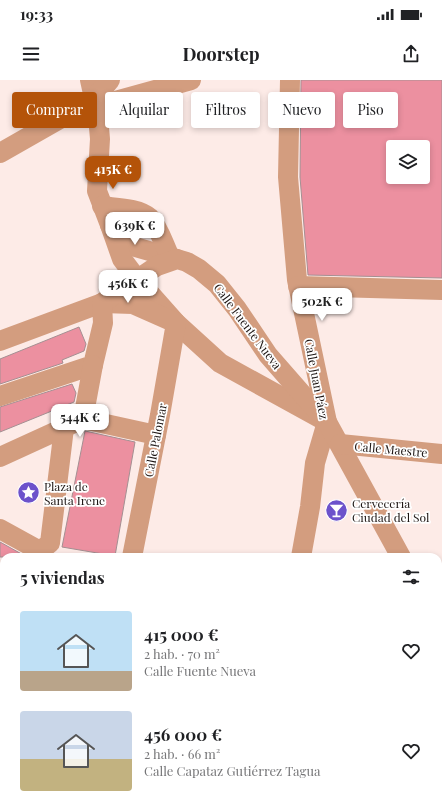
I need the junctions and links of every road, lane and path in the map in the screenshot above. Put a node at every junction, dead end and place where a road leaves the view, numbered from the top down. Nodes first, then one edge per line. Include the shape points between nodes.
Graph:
1 (90, 80) edge
2 (110, 80) edge
3 (191, 80) edge
4 (290, 80) edge
5 (92, 92) edge
6 (97, 95) edge
7 (97, 100) edge
8 (97, 113) edge
9 (44, 128) edge
10 (0, 153) edge
11 (102, 206) junction
12 (110, 225) junction
13 (173, 258) junction
14 (137, 280) junction
15 (298, 286) junction
16 (442, 290) edge
17 (102, 303) junction
18 (176, 323) junction
19 (0, 341) edge
20 (93, 365) junction
21 (0, 396) edge
22 (83, 419) junction
23 (327, 422) junction
24 (64, 428) junction
25 (156, 435) junction
26 (340, 444) junction
27 (442, 454) edge
28 (0, 457) edge
29 (0, 529) edge
30 (45, 553) edge
31 (47, 553) edge
32 (133, 553) edge
33 (302, 553) edge
34 (399, 553) edge

1 - 5 street, Calle Fuente Nueva
2 - 6 street
3 - 7 street via 112,102
4 - 15 street, Calle Juan Páez via 288,178
8 - 11 street, Calle Fuente Nueva via 100,139 97,191
9 - 10 street
11 - 12 street, Calle Fuente Nueva
11 - 13 street via 140,213 150,218
12 - 13 street, Calle Fuente Nueva via 124,244
12 - 14 street via 122,259
13 - 14 street
13 - 23 street, Calle Fuente Nueva via 199,269 217,284 268,355
14 - 17 street
14 - 18 street
15 - 16 street
15 - 23 street, Calle Juan Páez
17 - 18 street via 133,304
17 - 19 street
17 - 20 street via 103,323
18 - 23 street via 220,363
18 - 25 street, Calle Palomar
20 - 21 street
20 - 22 street
22 - 24 street
22 - 25 street
23 - 26 street
23 - 33 street, Calle Juan Páez via 315,463
24 - 28 street
24 - 31 street
25 - 32 street, Calle Palomar
26 - 27 street, Calle Maestre
26 - 34 street
29 - 30 street

